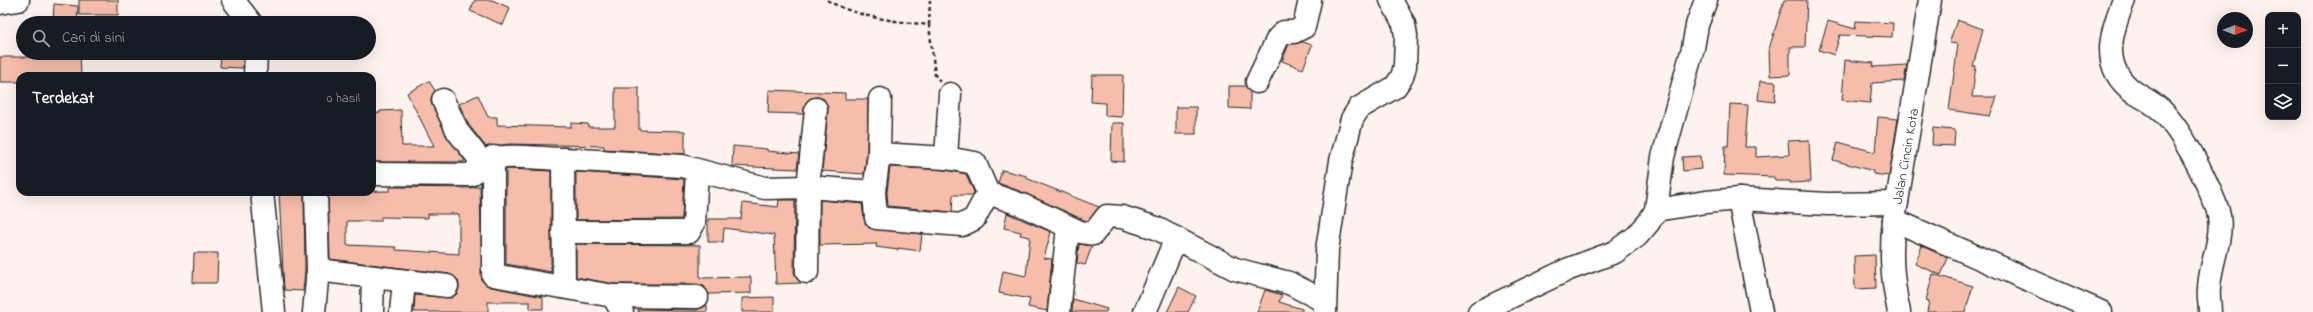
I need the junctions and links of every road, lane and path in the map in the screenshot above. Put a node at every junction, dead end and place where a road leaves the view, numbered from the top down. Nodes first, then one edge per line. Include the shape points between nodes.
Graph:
1 (18, 0) edge
2 (233, 0) edge
3 (827, 0) edge
4 (930, 0) edge
5 (1310, 0) edge
6 (1391, 0) edge
7 (1706, 0) edge
8 (1930, 0) edge
9 (2124, 0) edge
10 (0, 3) edge
11 (246, 16) edge
12 (929, 25) junction
13 (256, 60) edge
14 (255, 72) edge
15 (1256, 82) dead end
16 (950, 94) joint
17 (880, 99) dead end
18 (443, 100) dead end
19 (816, 109) dead end
20 (879, 154) junction
21 (946, 158) junction
22 (563, 159) junction
23 (488, 160) junction
24 (697, 171) junction
25 (376, 174) edge
26 (808, 187) junction
27 (874, 192) junction
28 (988, 193) junction
29 (262, 196) edge
30 (316, 196) edge
31 (1739, 200) junction
32 (1656, 210) junction
33 (1896, 212) junction
34 (1068, 227) junction
35 (563, 232) junction
36 (1176, 238) junction
37 (318, 270) junction
38 (807, 272) dead end
39 (373, 278) junction
40 (404, 282) junction
41 (447, 286) dead end
42 (564, 287) junction
43 (697, 297) dead end
44 (617, 304) edge
45 (660, 305) edge
46 (1324, 307) edge
47 (274, 312) edge
48 (314, 312) edge
49 (372, 312) edge
50 (401, 312) edge
51 (1060, 312) edge
52 (1145, 312) edge
53 (1479, 312) edge
54 (1761, 312) edge
55 (1899, 312) edge
56 (2101, 312) edge
57 (2210, 312) edge

1 - 10 street
2 - 11 street
3 - 12 path via 867,15
4 - 12 path
5 - 15 street via 1304,27 1294,32 1284,32 1278,38
6 - 46 street via 1404,24 1405,66 1402,77 1395,87 1359,108 1352,119 1338,174 1327,250
7 - 32 street via 1671,124
8 - 33 street, Jalan Cincin Kota
9 - 57 street via 2110,45 2114,69 2125,85 2163,111 2172,122 2194,157 2217,209 2220,224 2209,288
12 - 16 path via 936,75
13 - 14 street
16 - 21 street
17 - 20 street
18 - 23 street via 458,132
19 - 26 street
20 - 21 street
20 - 27 street
21 - 28 street via 976,163
22 - 23 street
22 - 24 street via 667,164
22 - 35 street
23 - 25 street via 470,175
23 - 42 street via 493,275
24 - 26 street via 765,188
24 - 35 street via 694,223 689,232
26 - 27 street
26 - 38 street
27 - 28 street via 876,218 962,225 974,219
28 - 34 street via 1022,205
29 - 47 street
30 - 37 street
31 - 32 street
31 - 33 street via 1828,204
31 - 54 street
32 - 53 street via 1637,236 1615,252 1569,269
33 - 55 street, Jalan Cincin Kota via 1890,252 1892,281
33 - 56 street
34 - 36 street via 1093,234 1107,216 1114,215 1139,222
34 - 51 street
35 - 42 street
36 - 46 street via 1236,269 1289,283
36 - 52 street
37 - 39 street
37 - 48 street
39 - 40 street
39 - 49 street
40 - 41 street
40 - 50 street
42 - 44 street
43 - 45 street
44 - 45 street

